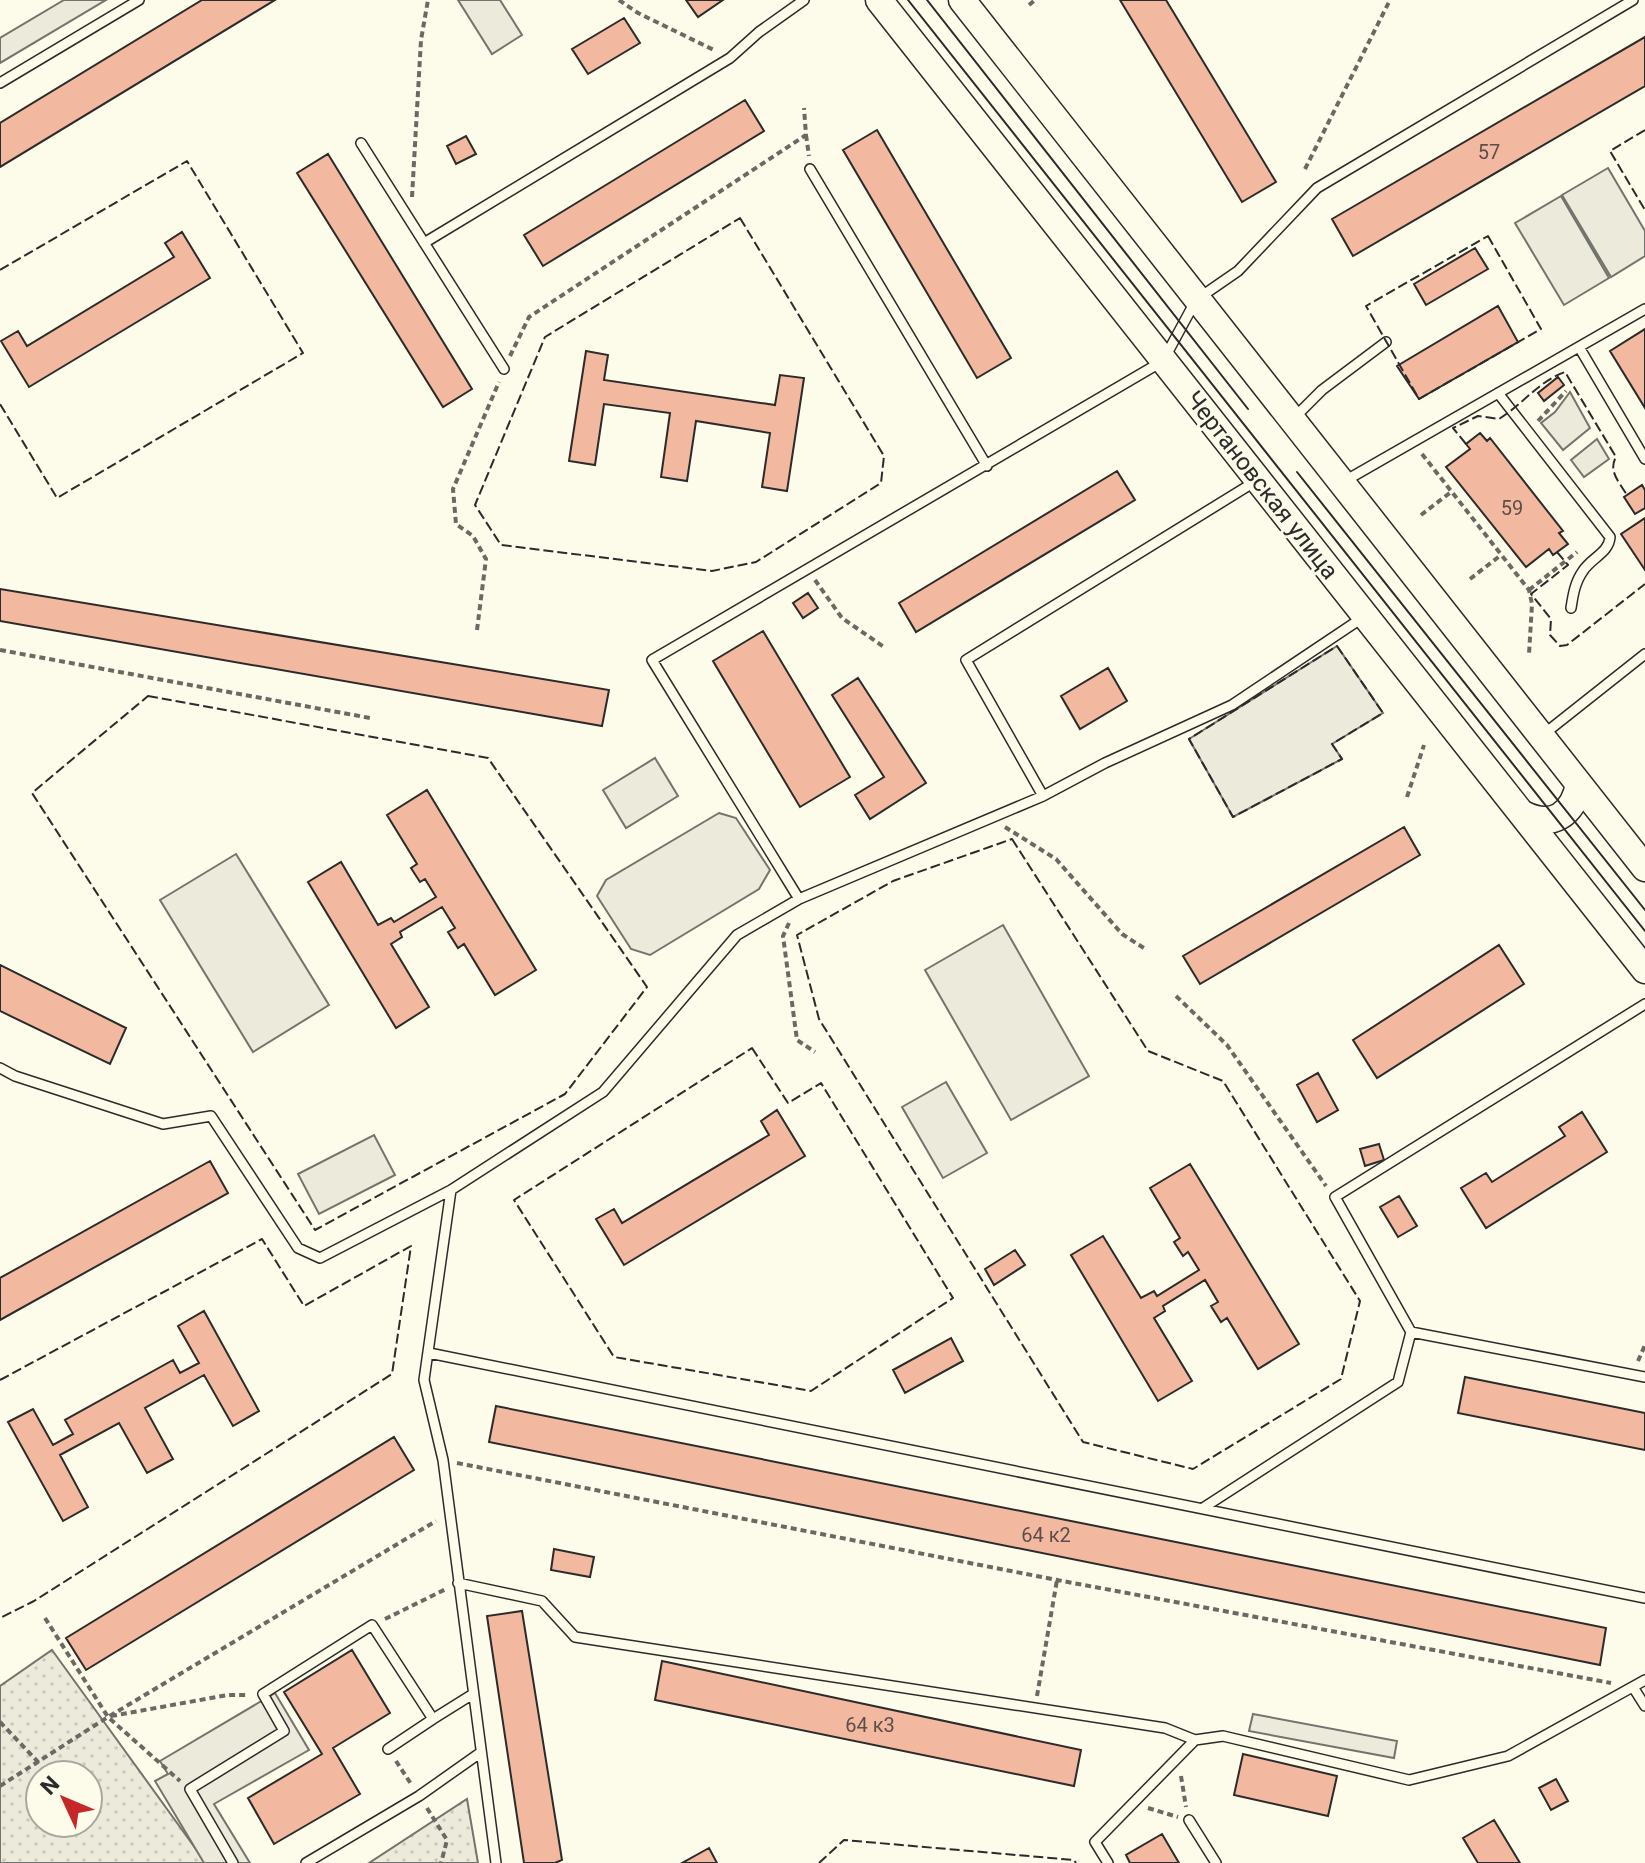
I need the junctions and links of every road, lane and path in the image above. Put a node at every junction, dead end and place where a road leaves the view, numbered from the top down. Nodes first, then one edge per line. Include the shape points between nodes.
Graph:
1 (139, 0) edge
2 (428, 0) edge
3 (619, 0) edge
4 (804, 0) edge
5 (879, 0) edge
6 (962, 0) edge
7 (1035, 0) edge
8 (1390, 0) edge
9 (1633, 0) edge
10 (1029, 5) dead end
11 (730, 58) junction
12 (0, 83) edge
13 (804, 108) dead end
14 (806, 135) junction
15 (361, 143) dead end
16 (810, 169) joint
17 (1305, 169) dead end
18 (410, 221) junction
19 (424, 243) junction
20 (1196, 300) junction
21 (1645, 309) edge
22 (1386, 342) dead end
23 (1579, 347) junction
24 (1163, 361) junction
25 (504, 369) junction
26 (1566, 391) dead end
27 (1498, 393) junction
28 (1293, 420) junction
29 (1527, 430) junction
30 (1412, 442) junction
31 (1645, 459) edge
32 (987, 466) junction
33 (1258, 480) junction
34 (1343, 482) junction
35 (1451, 492) junction
36 (1421, 515) dead end
37 (1501, 555) junction
38 (1565, 562) dead end
39 (807, 570) junction
40 (1470, 579) dead end
41 (1529, 590) junction
42 (1571, 608) dead end
43 (1365, 616) junction
44 (477, 630) dead end
45 (884, 647) dead end
46 (0, 650) edge
47 (1529, 654) dead end
48 (1645, 654) edge
49 (370, 718) dead end
50 (1541, 737) junction
51 (1424, 745) dead end
52 (1579, 784) junction
53 (1043, 796) junction
54 (1407, 797) dead end
55 (1523, 814) junction
56 (990, 818) junction
57 (1645, 868) edge
58 (799, 899) junction
59 (1147, 950) dead end
60 (1645, 970) edge
61 (1176, 996) dead end
62 (1645, 1004) edge
63 (815, 1052) dead end
64 (0, 1068) edge
65 (451, 1190) junction
66 (1335, 1197) junction
67 (1411, 1332) junction
68 (429, 1353) junction
69 (1645, 1377) edge
70 (443, 1460) junction
71 (1203, 1508) junction
72 (450, 1513) junction
73 (1057, 1580) junction
74 (458, 1583) junction
75 (1645, 1598) edge
76 (45, 1618) dead end
77 (372, 1625) junction
78 (1645, 1680) edge
79 (1633, 1687) junction
80 (263, 1694) junction
81 (473, 1694) junction
82 (1645, 1706) edge
83 (1034, 1709) junction
84 (108, 1717) junction
85 (433, 1719) junction
86 (0, 1722) edge
87 (1195, 1740) junction
88 (388, 1749) joint
89 (480, 1753) junction
90 (1178, 1758) junction
91 (35, 1759) edge
92 (45, 1759) edge
93 (24, 1772) edge
94 (0, 1786) edge
95 (190, 1789) junction
96 (419, 1796) junction
97 (1133, 1803) junction
98 (1189, 1820) junction
99 (233, 1863) edge
100 (306, 1863) edge
101 (441, 1863) edge
102 (496, 1863) edge
103 (1108, 1863) edge
104 (1216, 1863) edge

1 - 12 lane
2 - 18 path
3 - 11 path
4 - 11 lane
5 - 24 main road, Чертановская улица
6 - 20 main road
7 - 10 path
8 - 17 path
9 - 20 lane via 1317,188 1238,271
11 - 19 lane
13 - 14 path
14 - 16 path
14 - 25 path via 529,317
15 - 18 lane
16 - 32 lane
18 - 19 lane
19 - 25 lane
20 - 24 lane
20 - 28 main road
21 - 23 lane
22 - 28 lane via 1322,390
23 - 27 lane
23 - 31 lane
24 - 32 lane
24 - 33 main road, Чертановская улица
25 - 44 path via 453,489 456,524 473,536 486,559
26 - 29 path
27 - 29 lane
27 - 30 lane
28 - 34 main road
29 - 42 lane via 1610,537 1580,576
30 - 34 lane
30 - 35 path
32 - 39 lane
33 - 43 main road, Чертановская улица
33 - 53 lane via 966,660
34 - 50 main road
35 - 36 path
35 - 37 path
37 - 40 path
37 - 41 path
38 - 41 path
39 - 45 path via 842,618
39 - 58 lane via 652,660
41 - 47 path
43 - 53 lane via 1232,705
43 - 55 main road, Чертановская улица
46 - 49 path
48 - 50 lane
50 - 52 main road
51 - 54 path
52 - 55 main road via 1576,800 1556,818 1537,822
52 - 57 main road
53 - 56 lane
55 - 60 main road, Чертановская улица
56 - 58 lane
56 - 59 path via 1056,859 1122,934
58 - 63 path via 783,936 797,1040
58 - 65 lane via 737,935 603,1092
61 - 66 path via 1227,1045
62 - 66 lane
64 - 65 lane via 163,1124 211,1116 298,1248 320,1258
65 - 68 lane
66 - 67 lane
67 - 69 lane
67 - 71 lane via 1398,1382
68 - 70 lane via 424,1380
68 - 71 lane
70 - 72 lane
70 - 73 path
71 - 75 lane
72 - 74 lane
72 - 84 path
73 - 79 path
73 - 83 path
74 - 77 path
74 - 81 lane
74 - 83 lane via 542,1601 575,1637
76 - 84 path
77 - 80 lane
77 - 85 lane
78 - 79 lane
79 - 82 lane
79 - 87 lane via 1508,1756 1409,1780 1223,1736
80 - 84 path via 228,1695
80 - 95 lane via 284,1731
81 - 85 lane
81 - 89 lane
83 - 87 lane via 1165,1728
84 - 92 path
84 - 95 path
85 - 88 lane
86 - 91 path
87 - 90 lane
88 - 96 path
89 - 96 lane
89 - 102 lane
90 - 97 lane
90 - 98 path
93 - 94 path
95 - 99 lane
96 - 100 lane
96 - 101 path via 447,1840
97 - 98 path
97 - 103 lane via 1095,1842
98 - 104 lane

